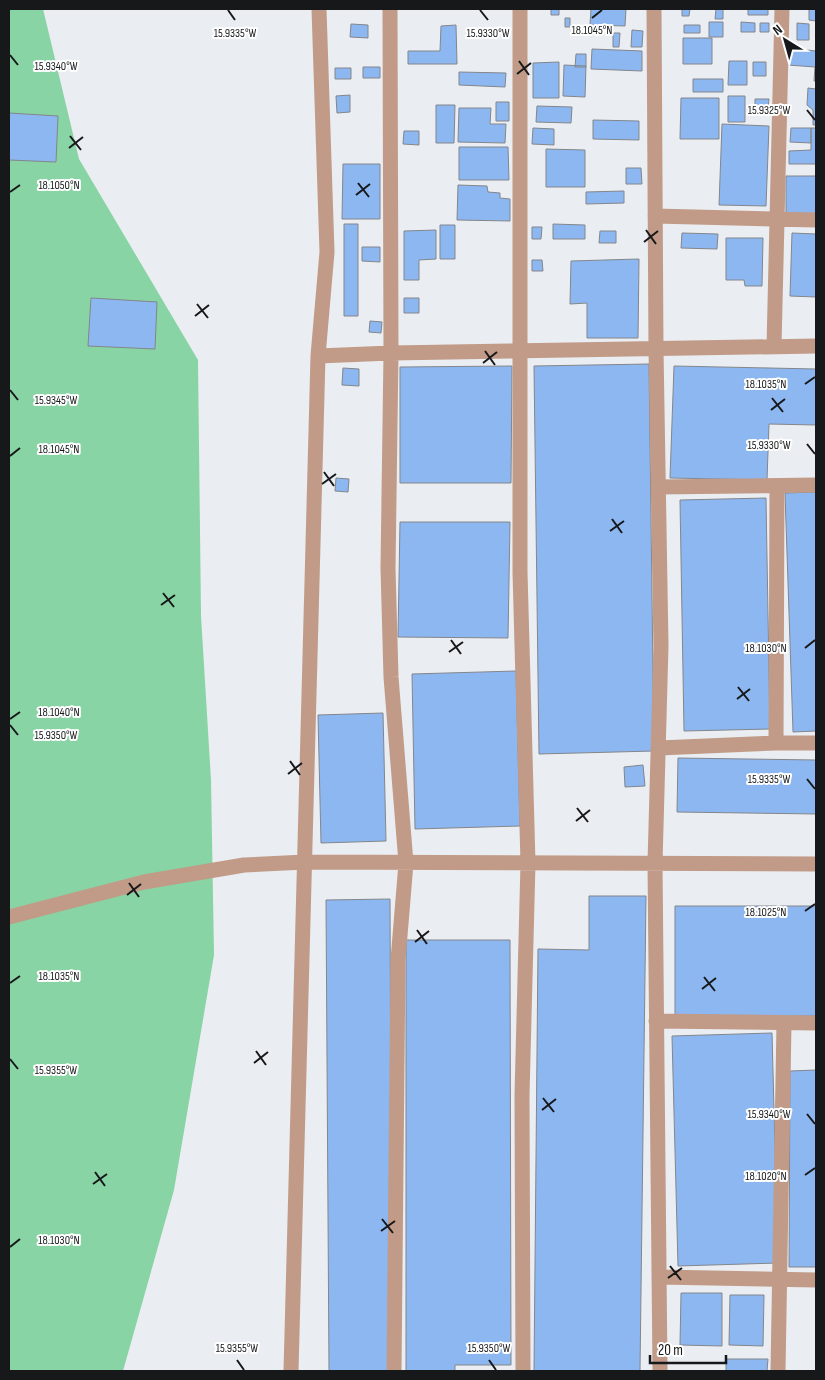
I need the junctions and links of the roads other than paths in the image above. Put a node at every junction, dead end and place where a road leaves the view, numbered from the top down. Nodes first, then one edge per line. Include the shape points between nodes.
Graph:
1 (319, 9) edge
2 (390, 9) edge
3 (520, 9) edge
4 (654, 9) edge
5 (782, 9) edge
6 (655, 216) junction
7 (778, 219) junction
8 (816, 220) edge
9 (816, 346) edge
10 (774, 347) junction
11 (656, 349) junction
12 (519, 350) junction
13 (391, 352) junction
14 (318, 356) junction
15 (816, 485) edge
16 (777, 486) junction
17 (658, 487) junction
18 (776, 743) junction
19 (816, 743) edge
20 (659, 748) junction
21 (305, 862) junction
22 (406, 863) junction
23 (528, 863) junction
24 (655, 863) junction
25 (816, 864) edge
26 (9, 917) edge
27 (656, 1021) junction
28 (784, 1022) junction
29 (816, 1023) edge
30 (659, 1277) junction
31 (781, 1279) junction
32 (816, 1280) edge
33 (291, 1371) edge
34 (394, 1371) edge
35 (523, 1371) edge
36 (660, 1371) edge
37 (778, 1371) edge

1 - 14 street via 327,252
2 - 13 street
3 - 12 street
4 - 6 street
5 - 7 street
6 - 7 street
6 - 11 street
7 - 8 street
7 - 10 street
9 - 10 street
10 - 11 street
11 - 12 street
11 - 17 street
12 - 13 street
12 - 23 street via 520,572
13 - 14 street
13 - 22 street via 388,577 391,677
14 - 21 street
15 - 16 street
16 - 17 street
16 - 18 street
17 - 20 street
18 - 19 street
18 - 20 street
20 - 24 street
21 - 22 street
21 - 26 street via 244,865 144,882
21 - 33 street
22 - 23 street
22 - 34 street via 398,960
23 - 24 street
23 - 35 street via 522,1095
24 - 25 street
24 - 27 street
27 - 28 street
27 - 30 street
28 - 29 street
28 - 31 street
30 - 31 street
30 - 36 street
31 - 32 street
31 - 37 street

